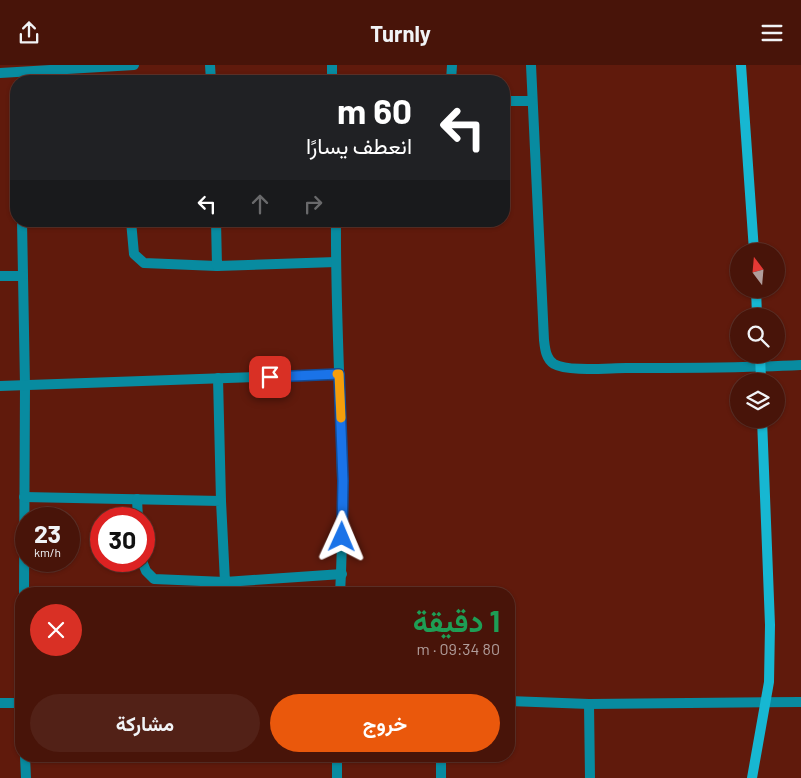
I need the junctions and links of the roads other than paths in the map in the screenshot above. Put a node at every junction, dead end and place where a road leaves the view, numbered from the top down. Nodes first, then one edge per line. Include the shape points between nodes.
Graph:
1 (134, 65) edge
2 (532, 65) edge
3 (742, 65) edge
4 (0, 73) edge
5 (20, 73) edge
6 (510, 101) edge
7 (532, 101) junction
8 (22, 227) edge
9 (132, 227) edge
10 (216, 227) edge
11 (336, 227) edge
12 (753, 243) edge
13 (336, 262) junction
14 (218, 266) junction
15 (0, 275) edge
16 (23, 276) junction
17 (760, 363) edge
18 (801, 365) edge
19 (760, 367) junction
20 (760, 373) edge
21 (339, 374) junction
22 (218, 378) junction
23 (25, 385) junction
24 (0, 386) edge
25 (762, 428) edge
26 (24, 497) junction
27 (137, 499) junction
28 (221, 501) junction
29 (137, 507) edge
30 (147, 572) edge
31 (342, 574) junction
32 (225, 582) junction
33 (24, 587) edge
34 (341, 587) edge
35 (515, 701) edge
36 (801, 702) edge
37 (0, 703) edge
38 (15, 703) edge
39 (767, 703) junction
40 (589, 704) junction
41 (25, 762) edge
42 (336, 762) edge
43 (441, 762) edge
44 (26, 778) edge
45 (337, 778) edge
46 (441, 778) edge
47 (590, 778) edge
48 (752, 778) edge

1 - 5 street
2 - 7 street
3 - 12 street
4 - 5 street
6 - 7 street
7 - 19 street via 546,355 554,364 568,368
8 - 16 street
9 - 14 street via 134,254 144,263
10 - 14 street
11 - 13 street
13 - 14 street
13 - 21 street
15 - 16 street
16 - 23 street
17 - 19 street
18 - 19 street
19 - 20 street
21 - 22 street
21 - 31 street
22 - 23 street
22 - 28 street
23 - 24 street
23 - 26 street
25 - 39 street via 770,625
26 - 27 street
26 - 33 street
27 - 28 street
27 - 29 street
28 - 32 street
30 - 32 street via 154,579
31 - 32 street
31 - 34 street
35 - 40 street
36 - 39 street
37 - 38 street
39 - 40 street
39 - 48 street
40 - 47 street
41 - 44 street
42 - 45 street
43 - 46 street

